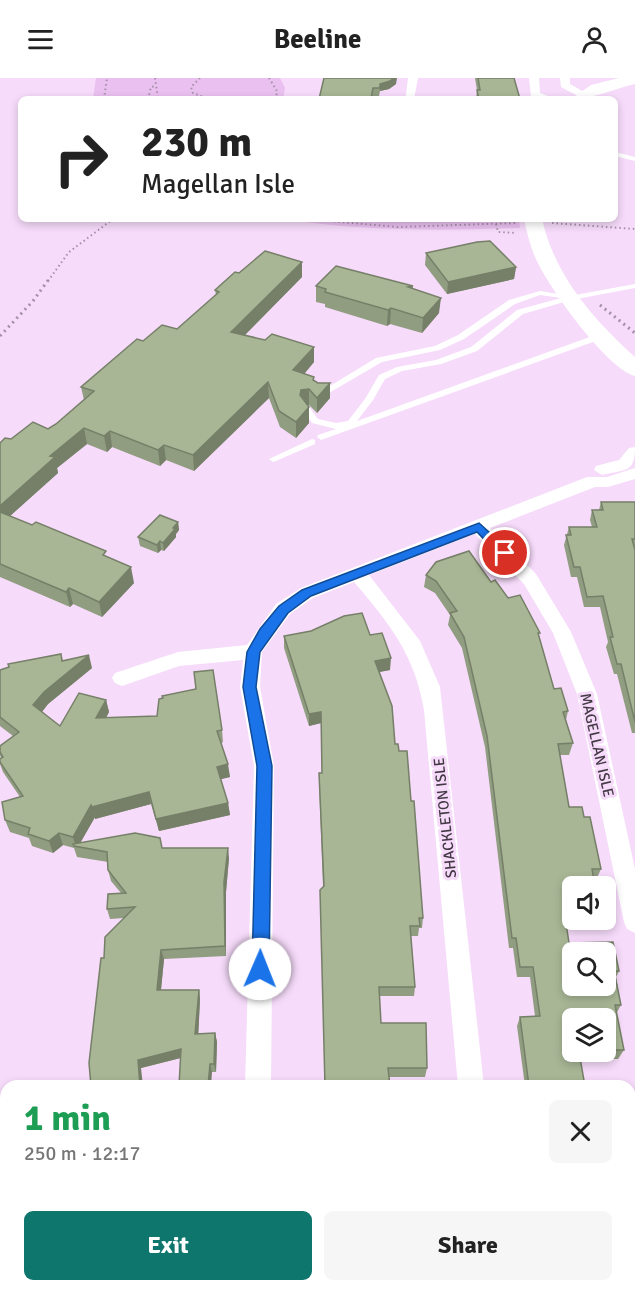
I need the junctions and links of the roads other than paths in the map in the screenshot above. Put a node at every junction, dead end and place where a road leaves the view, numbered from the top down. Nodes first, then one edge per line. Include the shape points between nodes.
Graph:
1 (413, 78) edge
2 (534, 78) edge
3 (565, 78) edge
4 (614, 80) edge
5 (635, 80) edge
6 (411, 96) edge
7 (541, 96) edge
8 (580, 96) edge
9 (583, 96) edge
10 (618, 155) edge
11 (635, 159) edge
12 (530, 225) edge
13 (635, 286) edge
14 (570, 297) junction
15 (601, 336) junction
16 (635, 369) edge
17 (319, 395) edge
18 (306, 409) edge
19 (321, 437) dead end
20 (312, 442) dead end
21 (273, 459) dead end
22 (633, 465) edge
23 (479, 527) junction
24 (357, 573) junction
25 (253, 652) junction
26 (122, 678) dead end
27 (635, 922) edge
28 (258, 1080) edge
29 (470, 1080) edge

1 - 6 street
2 - 7 street via 535,94
3 - 8 street via 565,85
4 - 5 street
4 - 9 street
10 - 11 lane
12 - 14 street via 549,267
13 - 14 lane
14 - 15 street
14 - 17 lane via 540,293 512,302 461,337 437,348 379,360
14 - 18 lane via 519,312 474,349 382,377 351,423 336,426 315,421
15 - 16 street
15 - 19 lane
20 - 21 lane
22 - 23 street via 608,482 592,481
23 - 24 street
23 - 27 street, MAGELLAN ISLE via 530,579 562,632 587,694
24 - 25 street via 307,593 283,609
24 - 29 street, SHACKLETON ISLE via 409,641 425,673 434,710
25 - 26 street via 178,659
25 - 28 street via 250,687 264,766

